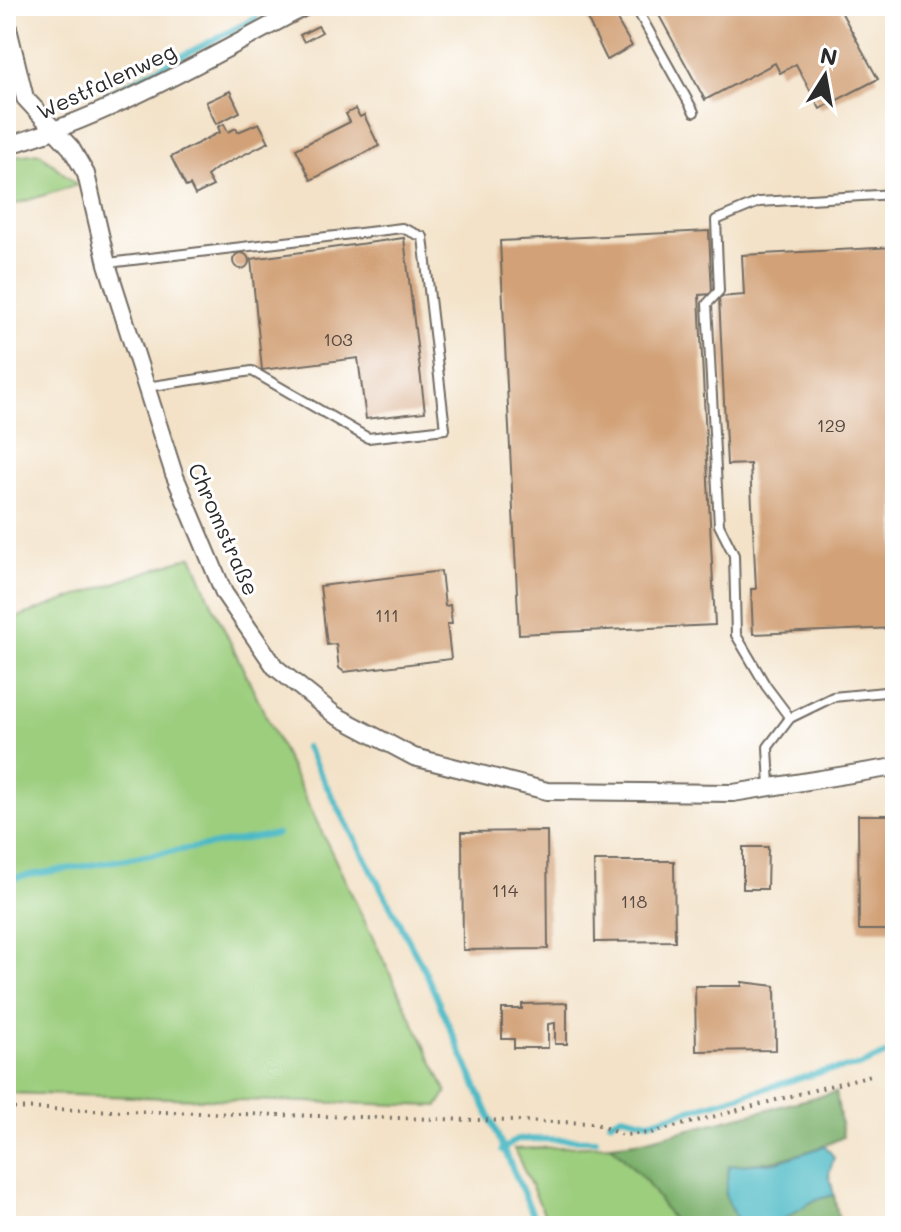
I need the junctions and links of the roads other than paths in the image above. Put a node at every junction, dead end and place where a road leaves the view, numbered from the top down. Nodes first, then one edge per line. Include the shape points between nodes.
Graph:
1 (307, 6) edge
2 (635, 6) edge
3 (6, 20) edge
4 (694, 112) dead end
5 (54, 132) junction
6 (6, 146) edge
7 (895, 194) edge
8 (107, 264) junction
9 (146, 387) junction
10 (895, 691) edge
11 (790, 718) junction
12 (895, 767) edge
13 (770, 787) junction

1 - 5 street, Westfalenweg
2 - 4 lane
3 - 5 street, Chromstraße via 25,98
5 - 6 street, Westfalenweg
5 - 8 street, Chromstraße via 86,174
7 - 11 lane via 759,202 716,220 719,291 707,304 719,525 734,555 736,635
8 - 9 street, Chromstraße
8 - 9 lane via 402,228 423,237 445,429 368,438 252,371
9 - 13 street, Chromstraße via 174,474 224,593 275,667 335,715 414,757 547,791 733,793
10 - 11 lane via 833,697
11 - 13 lane via 768,747
12 - 13 street, Chromstraße

